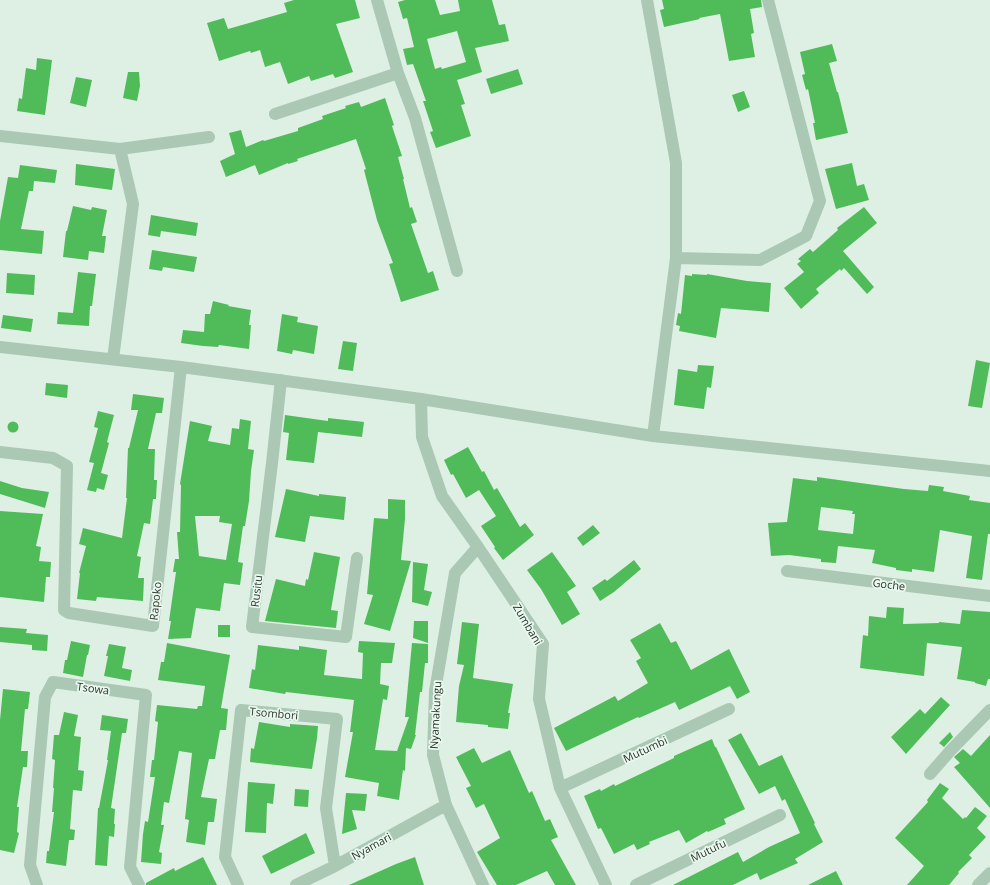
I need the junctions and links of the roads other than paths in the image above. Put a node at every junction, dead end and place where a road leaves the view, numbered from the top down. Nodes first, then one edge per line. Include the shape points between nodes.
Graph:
1 (377, 0) edge
2 (647, 0) edge
3 (768, 0) edge
4 (398, 73) junction
5 (274, 114) dead end
6 (0, 136) edge
7 (209, 137) dead end
8 (120, 149) junction
9 (676, 258) junction
10 (457, 271) dead end
11 (0, 347) edge
12 (113, 360) junction
13 (181, 367) junction
14 (281, 380) junction
15 (421, 399) junction
16 (653, 436) junction
17 (0, 452) edge
18 (990, 471) edge
19 (478, 547) junction
20 (357, 558) dead end
21 (787, 571) dead end
22 (990, 596) edge
23 (729, 710) dead end
24 (990, 710) edge
25 (930, 774) dead end
26 (560, 788) junction
27 (446, 805) junction
28 (780, 815) dead end
29 (335, 866) junction
30 (990, 873) edge
31 (37, 885) edge
32 (139, 885) edge
33 (238, 885) edge
34 (296, 885) edge
35 (483, 885) edge
36 (606, 885) edge
37 (636, 885) edge
38 (978, 885) edge

1 - 4 street
2 - 9 street via 676,163
3 - 9 street via 820,202 806,236 760,260
4 - 5 street
4 - 10 street via 415,118
6 - 8 street
7 - 8 street
8 - 12 street via 133,204
9 - 16 street
11 - 12 street
12 - 13 street
13 - 14 street
13 - 17 street, Rapoko via 152,626 69,613 64,610 67,466 53,458
14 - 15 street
14 - 20 street, Rusitu via 252,627 346,637
15 - 16 street
15 - 19 street, Zumbani via 422,437 442,496
16 - 18 street
19 - 26 street, Zumbani via 543,644 540,699
19 - 27 street, Nyamakungu via 454,573 435,690 433,756
21 - 22 street, Goche
23 - 26 street, Mutumbi
24 - 25 street
26 - 36 street, Zumbani
27 - 29 street, Nyamari
27 - 35 street, Nyamakungu
28 - 37 street, Mutufu
29 - 33 street, Tsombori via 326,808 337,719 241,710 225,857
29 - 34 street, Nyamari
30 - 38 street
31 - 32 street, Tsowa via 30,865 45,697 53,682 146,695 130,867

